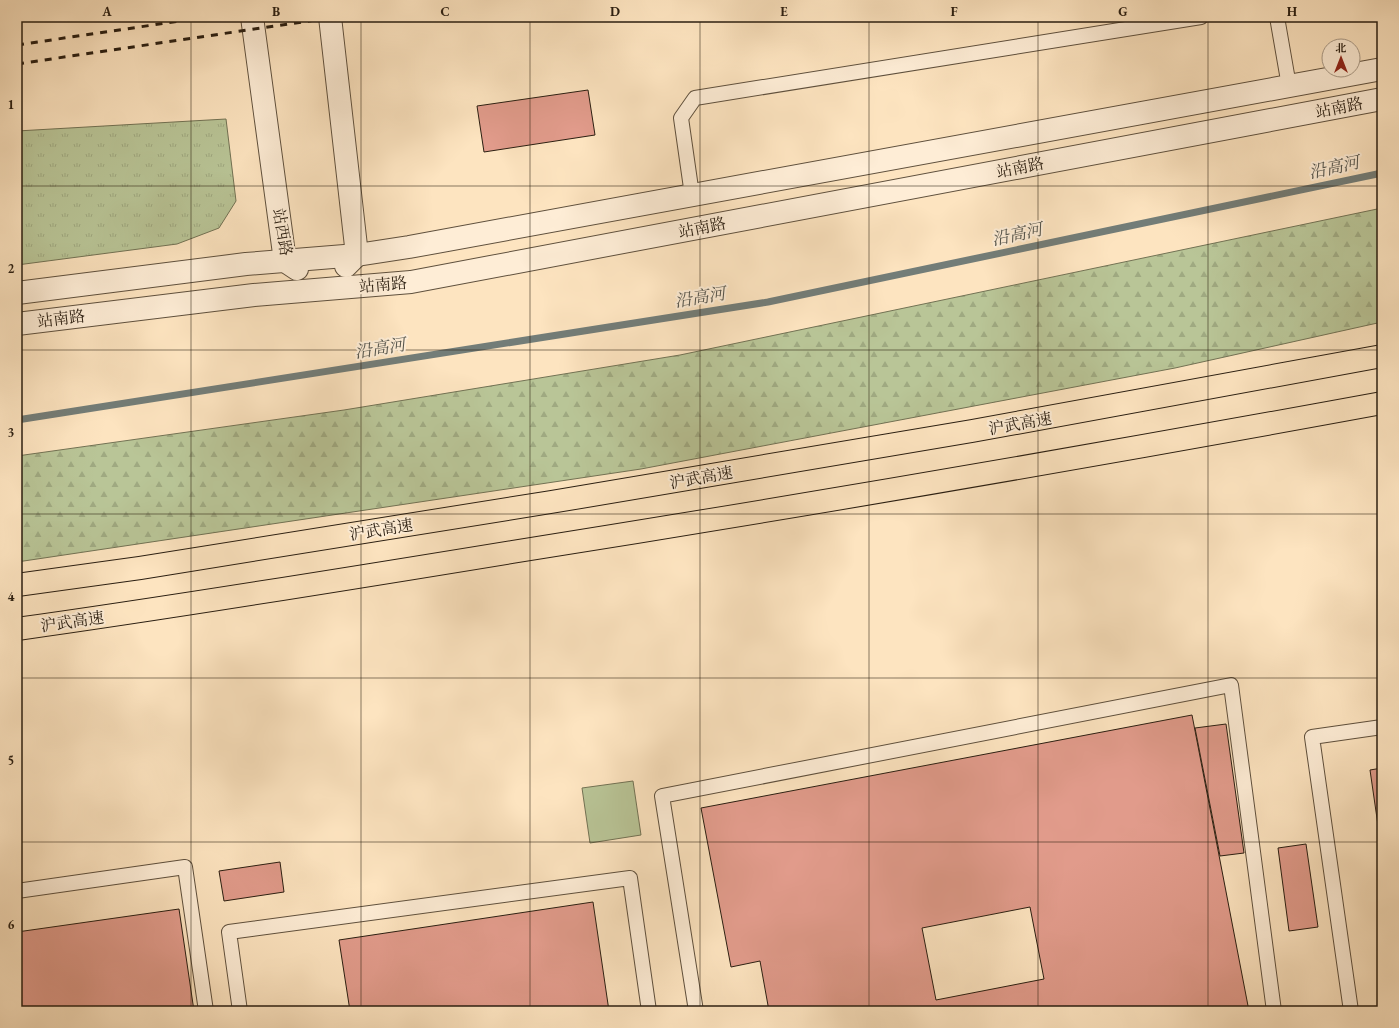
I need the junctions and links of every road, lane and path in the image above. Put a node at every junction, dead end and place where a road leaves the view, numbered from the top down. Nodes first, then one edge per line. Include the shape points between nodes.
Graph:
1 (252, 17) edge
2 (330, 17) edge
3 (1201, 17) edge
4 (1277, 17) edge
5 (1382, 69) edge
6 (1289, 86) junction
7 (1382, 99) edge
8 (692, 195) junction
9 (357, 255) junction
10 (285, 261) junction
11 (326, 288) junction
12 (17, 293) edge
13 (17, 324) edge
14 (1382, 356) edge
15 (1382, 403) edge
16 (17, 585) edge
17 (17, 629) edge
18 (1382, 727) edge
19 (17, 891) edge
20 (206, 1011) edge
21 (240, 1011) edge
22 (649, 1011) edge
23 (696, 1011) edge
24 (1274, 1011) edge
25 (1351, 1011) edge

1 - 10 street, 站西路
2 - 9 street
3 - 8 lane via 695,98 680,118
4 - 6 lane
5 - 6 street, 站南路
6 - 8 street, 站南路
7 - 11 street, 站南路 via 411,282
8 - 9 street, 站南路
9 - 10 street, 站南路
9 - 11 street
10 - 11 street, 站西路
10 - 12 street, 站南路
11 - 13 street, 站南路
14 - 16 highway, 沪武高速 via 972,431 551,502 140,568
15 - 17 highway, 沪武高速 via 1205,436 701,522
18 - 25 lane via 1312,737
19 - 20 lane via 185,867
21 - 22 lane via 229,932 630,878
23 - 24 lane via 662,796 1231,685

